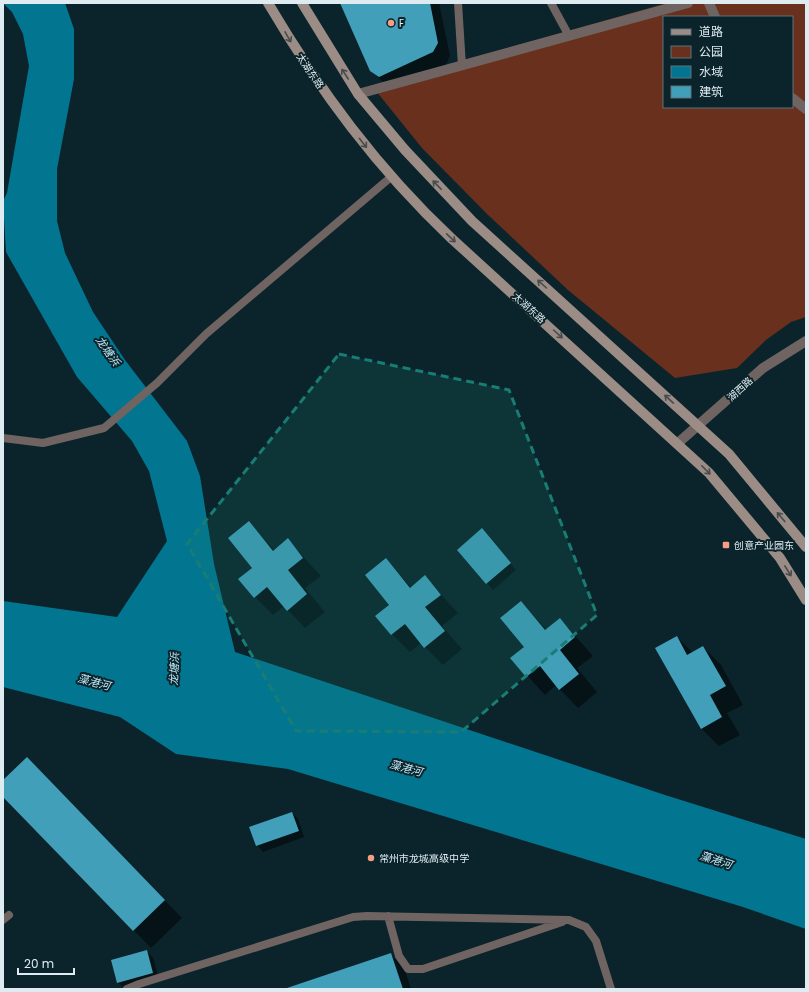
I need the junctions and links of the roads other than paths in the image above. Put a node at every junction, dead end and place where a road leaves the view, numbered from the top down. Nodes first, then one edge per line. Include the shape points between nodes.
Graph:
1 (268, 3) edge
2 (302, 3) edge
3 (458, 3) edge
4 (551, 3) edge
5 (688, 3) edge
6 (709, 3) edge
7 (715, 16) edge
8 (569, 36) junction
9 (462, 66) junction
10 (358, 94) junction
11 (793, 99) edge
12 (806, 109) edge
13 (391, 177) junction
14 (806, 341) edge
15 (698, 426) junction
16 (3, 438) edge
17 (678, 443) junction
18 (806, 547) edge
19 (806, 600) edge
20 (388, 916) junction
21 (569, 920) junction
22 (128, 989) edge
23 (610, 989) edge

1 -> 13 main road, 太湖东路 via 296,51 336,109
10 -> 2 main road
3 - 9 lane
4 - 8 lane
5 - 8 street
6 - 7 street
8 - 9 street
9 - 10 street
15 -> 10 main road via 472,221 410,156
11 - 12 street
13 - 16 lane via 206,334 157,383 104,428 43,443
13 -> 17 main road, 太湖东路 via 413,202
14 - 15 street, 湖西路 via 763,368
15 - 17 street, 湖西路
18 -> 15 main road via 729,454
17 -> 19 main road, 太湖东路 via 709,473 780,558
20 - 21 lane
20 - 21 lane via 399,956 408,969 424,969
20 - 22 lane via 353,917
21 - 23 lane via 586,927 596,941

